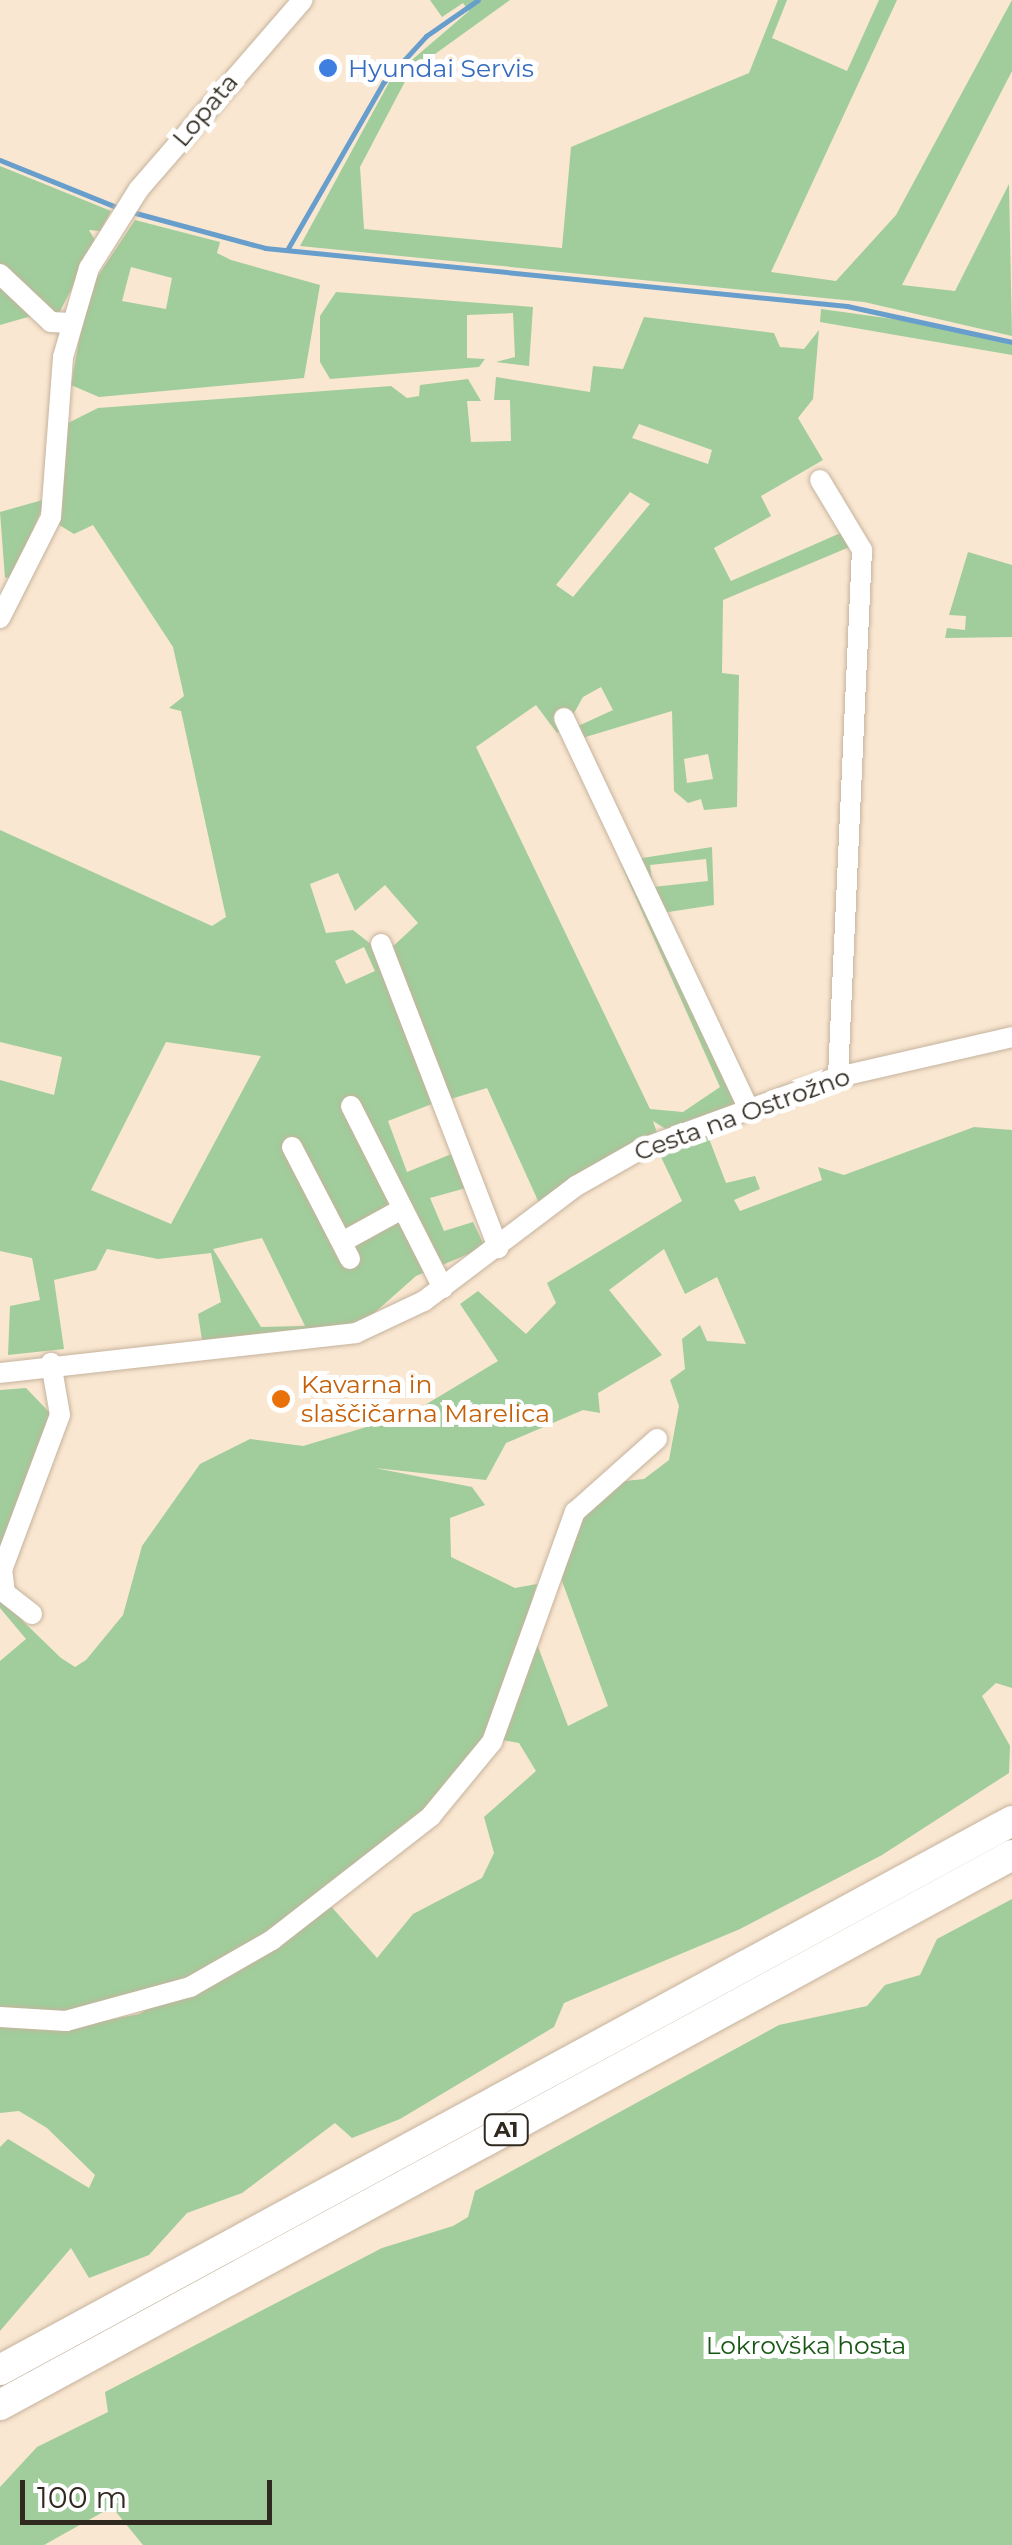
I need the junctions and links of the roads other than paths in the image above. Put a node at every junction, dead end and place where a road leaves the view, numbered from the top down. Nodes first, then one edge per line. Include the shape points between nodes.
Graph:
1 (303, 0) edge
2 (0, 274) edge
3 (70, 323) junction
4 (820, 480) dead end
5 (0, 618) edge
6 (564, 718) dead end
7 (381, 944) dead end
8 (1012, 1037) edge
9 (838, 1078) junction
10 (352, 1106) dead end
11 (748, 1108) junction
12 (292, 1147) dead end
13 (402, 1210) junction
14 (498, 1248) junction
15 (443, 1288) junction
16 (51, 1363) junction
17 (0, 1373) edge
18 (657, 1439) dead end
19 (32, 1614) dead end
20 (1012, 1821) edge
21 (1012, 1855) edge
22 (0, 2018) edge
23 (0, 2370) edge
24 (0, 2405) edge

1 - 3 street, Lopata via 139,188
2 - 3 street via 51,322
3 - 5 street, Lopata via 50,517
4 - 9 street via 862,550
6 - 11 street
7 - 14 street
8 - 9 street, Cesta na Ostrožno
9 - 11 street, Cesta na Ostrožno
10 - 13 street
11 - 14 street, Cesta na Ostrožno via 606,1166
12 - 13 street via 346,1251
13 - 15 street
14 - 15 street, Cesta na Ostrožno
15 - 16 street, Cesta na Ostrožno via 356,1332
16 - 17 street, Cesta na Ostrožno
16 - 19 street via 60,1415 2,1570 6,1593
18 - 22 street via 575,1512 492,1742 431,1816 272,1940 190,1987 66,2021
20 - 23 highway, A1
21 - 24 highway, A1

